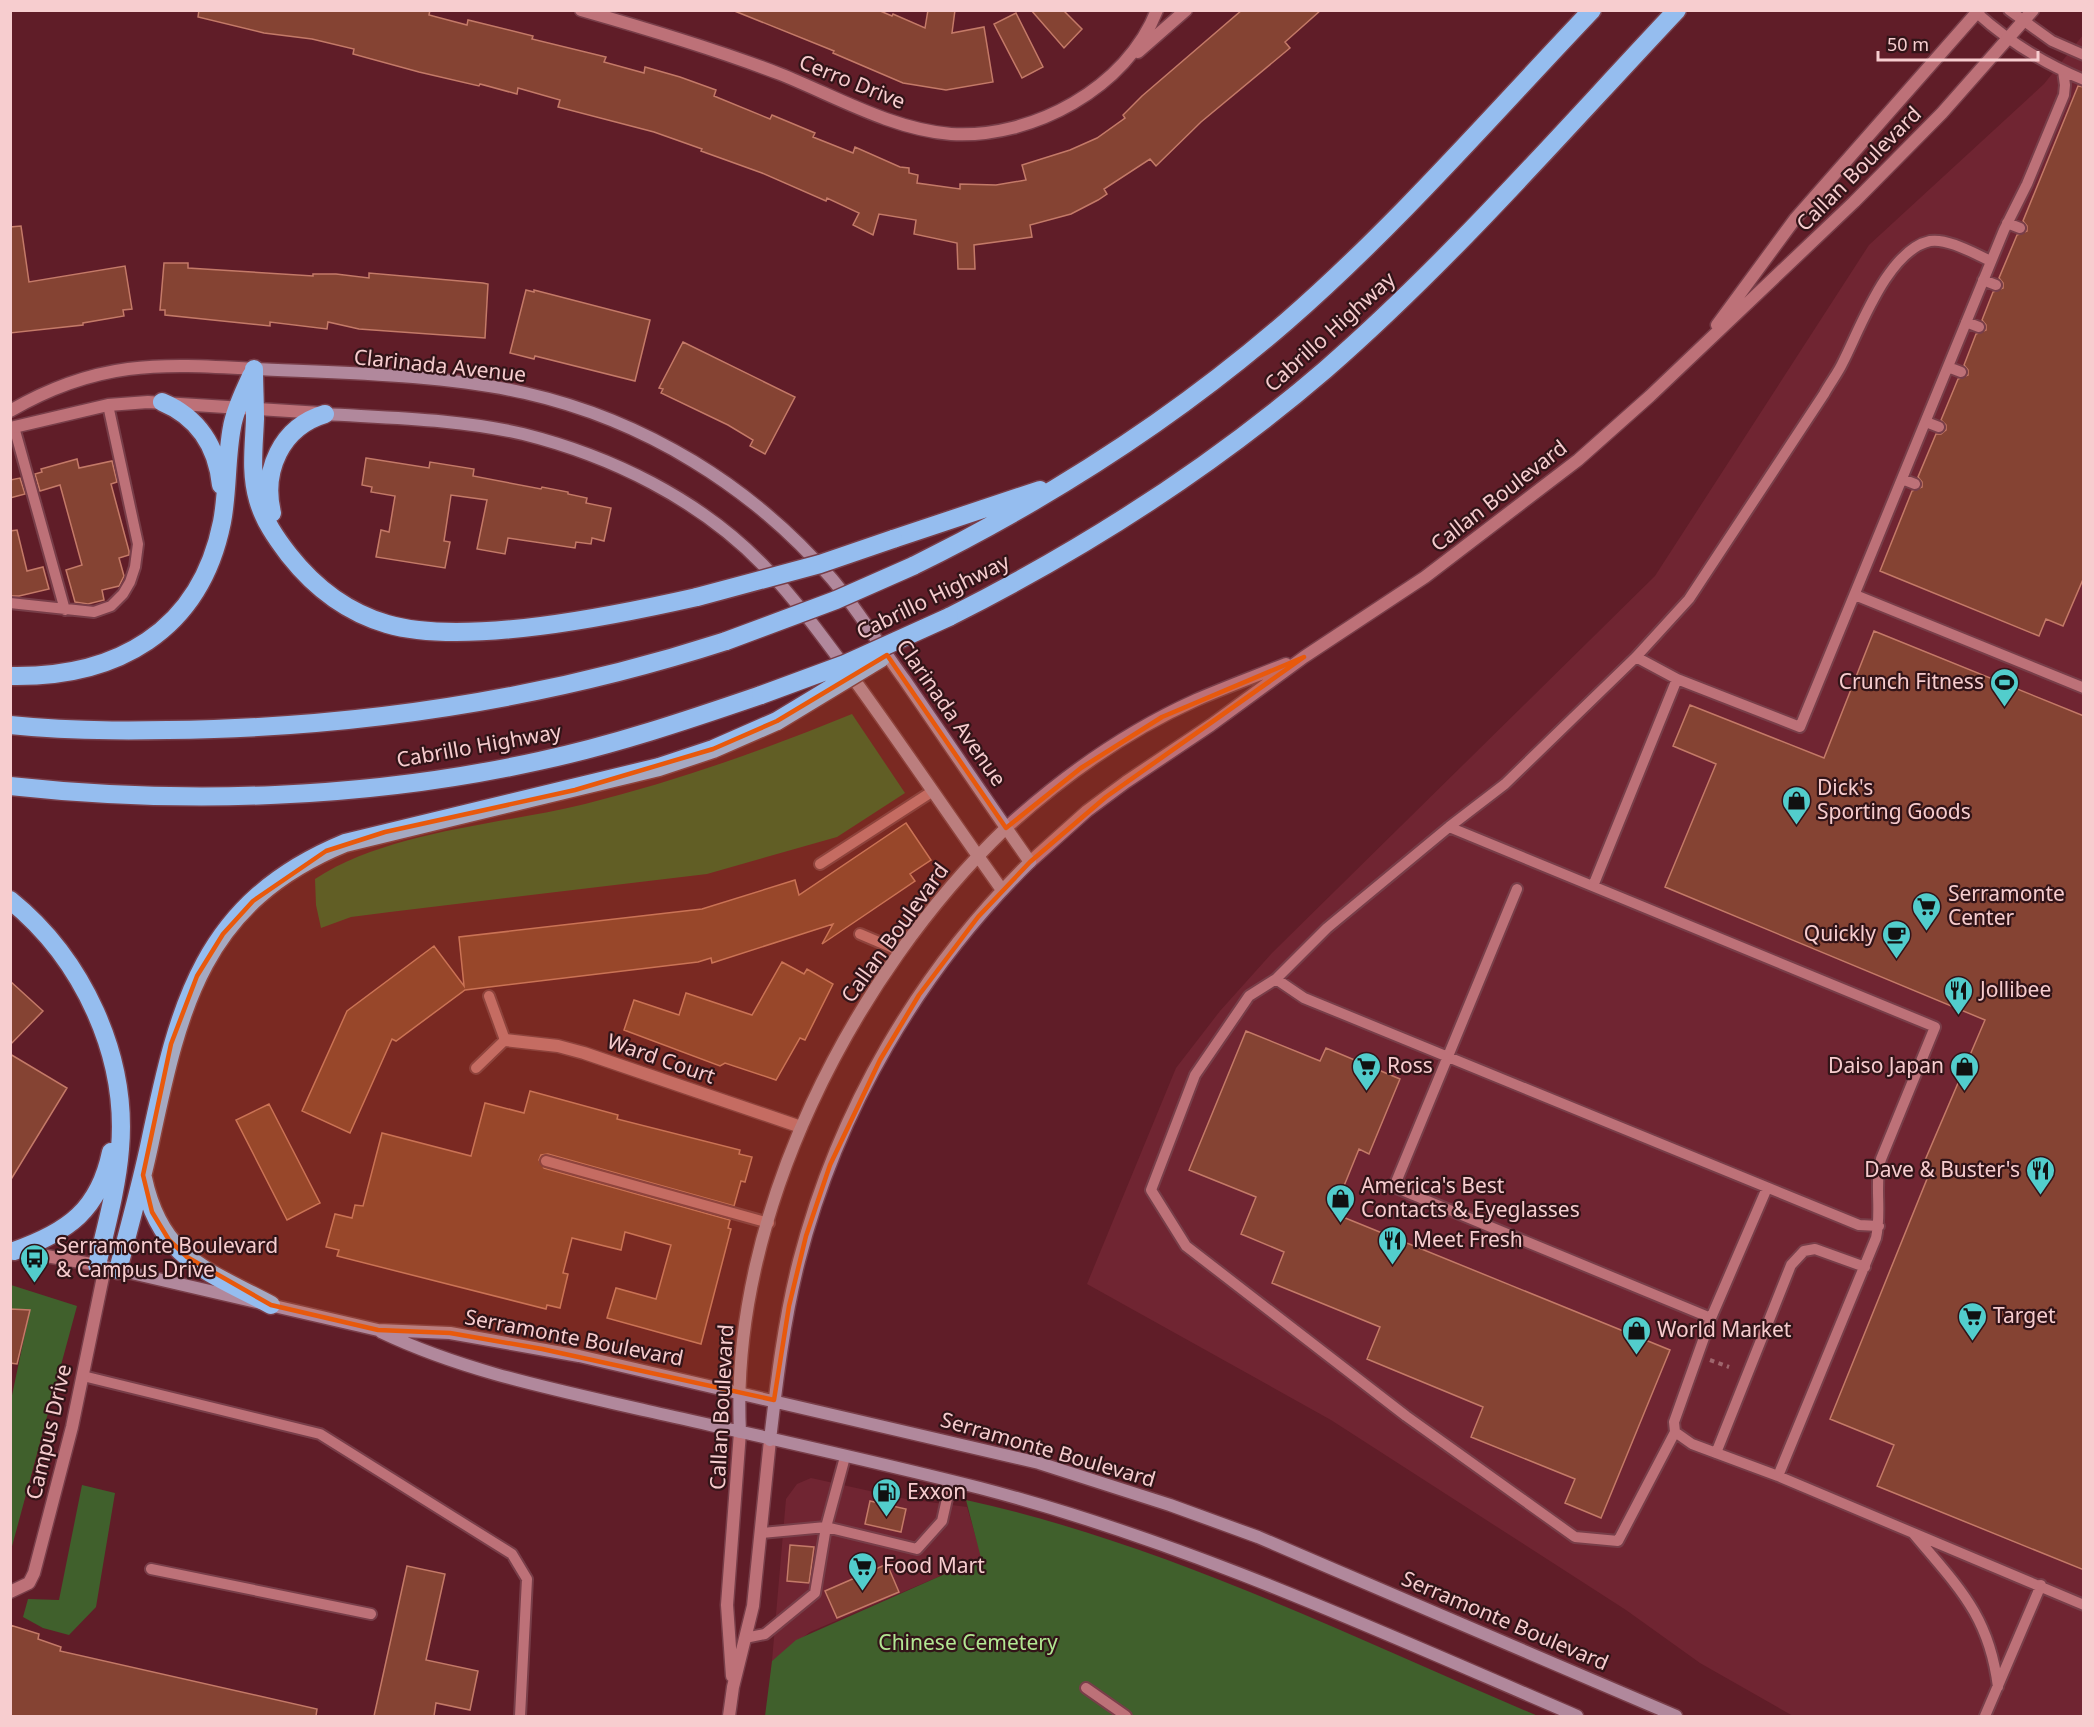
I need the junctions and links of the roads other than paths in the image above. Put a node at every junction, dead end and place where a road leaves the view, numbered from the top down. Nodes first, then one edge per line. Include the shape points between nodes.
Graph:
1 (581, 10) edge
2 (1157, 10) edge
3 (1186, 10) edge
4 (1592, 10) edge
5 (1677, 10) edge
6 (2009, 10) edge
7 (2033, 10) edge
8 (1978, 12) edge
9 (2022, 22) junction
10 (2007, 40) junction
11 (2084, 55) edge
12 (2063, 71) junction
13 (1105, 80) junction
14 (2084, 80) edge
15 (2007, 223) junction
16 (2020, 228) dead end
17 (1991, 261) junction
18 (1983, 280) junction
19 (1996, 285) dead end
20 (1966, 322) junction
21 (1979, 327) dead end
22 (1702, 345) junction
23 (1948, 367) junction
24 (254, 369) junction
25 (1961, 372) dead end
26 (162, 402) junction
27 (108, 405) junction
28 (246, 408) junction
29 (10, 411) edge
30 (325, 414) junction
31 (1926, 422) junction
32 (12, 427) edge
33 (1938, 427) dead end
34 (1902, 479) junction
35 (1068, 481) junction
36 (1915, 484) dead end
37 (219, 538) junction
38 (288, 554) junction
39 (1855, 595) junction
40 (10, 603) edge
41 (65, 609) junction
42 (949, 617) junction
43 (1304, 657) junction
44 (1636, 657) junction
45 (10, 676) edge
46 (1677, 679) junction
47 (2084, 688) edge
48 (10, 724) edge
49 (10, 786) edge
50 (933, 791) junction
51 (1449, 827) junction
52 (1006, 828) junction
53 (978, 856) junction
54 (1030, 862) junction
55 (820, 864) dead end
56 (1593, 886) junction
57 (1517, 889) dead end
58 (1002, 890) junction
59 (10, 900) edge
60 (860, 934) dead end
61 (900, 951) junction
62 (1276, 979) junction
63 (489, 996) dead end
64 (505, 1040) junction
65 (1448, 1056) junction
66 (477, 1068) dead end
67 (114, 1075) junction
68 (801, 1127) junction
69 (546, 1161) dead end
70 (143, 1175) junction
71 (1767, 1188) junction
72 (769, 1223) junction
73 (1879, 1226) junction
74 (12, 1251) edge
75 (1865, 1267) junction
76 (107, 1268) junction
77 (271, 1305) junction
78 (1712, 1318) junction
79 (378, 1330) junction
80 (82, 1376) junction
81 (738, 1392) junction
82 (774, 1400) junction
83 (740, 1432) junction
84 (1675, 1432) junction
85 (770, 1440) junction
86 (1716, 1453) junction
87 (845, 1457) junction
88 (1778, 1476) junction
89 (951, 1481) junction
90 (826, 1527) junction
91 (1912, 1532) junction
92 (761, 1533) junction
93 (151, 1569) dead end
94 (2041, 1585) junction
95 (10, 1592) edge
96 (2084, 1605) edge
97 (371, 1614) dead end
98 (745, 1638) junction
99 (1998, 1687) junction
100 (733, 1688) junction
101 (1086, 1688) dead end
102 (520, 1716) edge
103 (729, 1716) edge
104 (1126, 1716) edge
105 (1576, 1716) edge
106 (1676, 1716) edge
107 (1985, 1716) edge

1 - 13 street, Cerro Drive via 699,45 875,115 951,134 993,132 1032,123 1070,105
2 - 13 street, Cerro Drive via 1132,52
3 - 13 street, Cerro Drive
4 - 35 highway, Cabrillo Highway via 1386,227 1287,321 1181,405
5 - 42 highway, Cabrillo Highway via 1424,276 1288,400 1138,510
6 - 9 lane
7 - 9 street, Callan Boulevard
8 - 10 lane
8 - 22 street, Callan Boulevard via 1774,244
9 - 10 street, Callan Boulevard
9 - 11 lane
10 - 12 lane
10 - 22 street, Callan Boulevard via 1915,142
12 - 14 lane
12 - 15 lane via 2064,95
15 - 16 lane
15 - 17 lane
17 - 18 lane
17 - 44 lane via 1931,241 1901,261 1870,305 1843,363 1739,526 1689,599
18 - 19 lane
18 - 20 lane
20 - 21 lane
20 - 23 lane
22 - 43 street, Callan Boulevard via 1614,429 1540,490 1425,577
23 - 25 lane
23 - 31 lane
24 - 28 highway
24 - 29 street, Clarinada Avenue via 178,364 125,368 66,383
24 - 52 main road, Clarinada Avenue via 504,389 609,419 694,461 770,517 833,580
26 - 27 street
26 - 28 street
26 - 37 highway via 192,420 212,447 221,491
27 - 32 street
27 - 41 lane via 138,543 135,567 123,594 111,606 94,612
28 - 30 street
28 - 37 highway via 232,426
28 - 38 highway via 256,494 269,526
30 - 38 highway via 306,422 287,438 269,475 271,511
30 - 50 main road via 453,423 521,434 588,454 671,494 728,534 763,565 830,646
31 - 33 lane
31 - 34 lane
32 - 41 lane
34 - 36 lane
34 - 39 lane
35 - 38 highway, bridge via 810,567 697,597 549,623 465,631 386,624 347,608 314,583
35 - 48 highway, Cabrillo Highway, bridge via 913,566 836,600 654,664 566,686 476,704 296,726 159,731
37 - 45 highway via 192,595 168,624 143,645 87,670
39 - 46 lane via 1800,727
39 - 47 lane
40 - 41 lane
42 - 49 highway, Cabrillo Highway, bridge via 854,660 672,725 582,751 493,770 401,783 250,795 122,794
42 - 70 highway, bridge via 777,721 713,749 575,790 364,837 326,851 288,873 238,916 197,976 171,1044
43 - 52 street, Callan Boulevard via 1162,717 1074,772
43 - 54 street, Callan Boulevard via 1106,797
44 - 46 lane
44 - 51 lane via 1505,784
46 - 56 lane
50 - 53 main road
50 - 55 lane
51 - 56 lane
51 - 62 lane via 1327,928
52 - 53 main road, Callan Boulevard
52 - 54 main road, Clarinada Avenue
53 - 58 main road
53 - 61 main road, Callan Boulevard
54 - 58 main road, Callan Boulevard
56 - 73 lane via 1935,1027 1881,1159 1877,1174
57 - 65 lane
58 - 82 main road, Callan Boulevard via 919,995 848,1122 799,1260
59 - 67 highway via 58,948 83,986 102,1029
60 - 61 lane
61 - 68 main road, Callan Boulevard via 845,1038
62 - 65 lane via 1304,998
62 - 84 lane via 1249,996 1195,1076 1151,1190 1186,1246 1406,1416 1575,1537 1618,1541
63 - 64 lane
64 - 66 lane
64 - 68 street, Ward Court via 584,1053
65 - 71 lane
65 - 78 lane via 1394,1187
67 - 74 highway via 112,1146 104,1177 91,1203 65,1227
67 - 76 highway via 120,1147
68 - 72 main road, Callan Boulevard
69 - 72 lane
70 - 76 highway
70 - 77 highway via 152,1212 168,1240 197,1264
71 - 73 lane via 1859,1226
71 - 78 lane
72 - 81 main road, Callan Boulevard via 744,1329
73 - 75 lane
74 - 76 street, Serramonte Boulevard
75 - 86 lane via 1815,1249 1796,1257
75 - 88 lane
76 - 77 main road, Serramonte Boulevard
76 - 80 street, Campus Drive
77 - 79 main road, Serramonte Boulevard
78 - 84 lane via 1674,1422
79 - 81 main road, Serramonte Boulevard via 450,1333
79 - 83 main road, Serramonte Boulevard via 443,1359
80 - 95 street, Campus Drive via 34,1573 29,1583
80 - 102 lane via 320,1434 512,1554 527,1580
81 - 82 main road, Serramonte Boulevard
81 - 83 main road, Callan Boulevard
82 - 85 main road, Callan Boulevard
82 - 106 main road, Serramonte Boulevard via 1039,1463 1170,1505 1323,1564
83 - 85 main road, Serramonte Boulevard
83 - 100 street, Callan Boulevard via 727,1605
84 - 86 lane
85 - 87 main road, Serramonte Boulevard
85 - 92 street, Callan Boulevard
86 - 88 lane
87 - 89 main road, Serramonte Boulevard
87 - 90 lane
88 - 91 lane
89 - 90 lane via 942,1521 917,1548
89 - 105 main road, Serramonte Boulevard via 1066,1512 1201,1558
90 - 92 lane
90 - 98 lane via 815,1593 765,1634
91 - 94 lane
91 - 99 lane via 1955,1583 1984,1628
92 - 98 street, Callan Boulevard via 753,1606
93 - 97 lane
94 - 96 lane
94 - 99 lane
98 - 100 street, Callan Boulevard
99 - 107 lane
100 - 103 street, Callan Boulevard
101 - 104 lane

